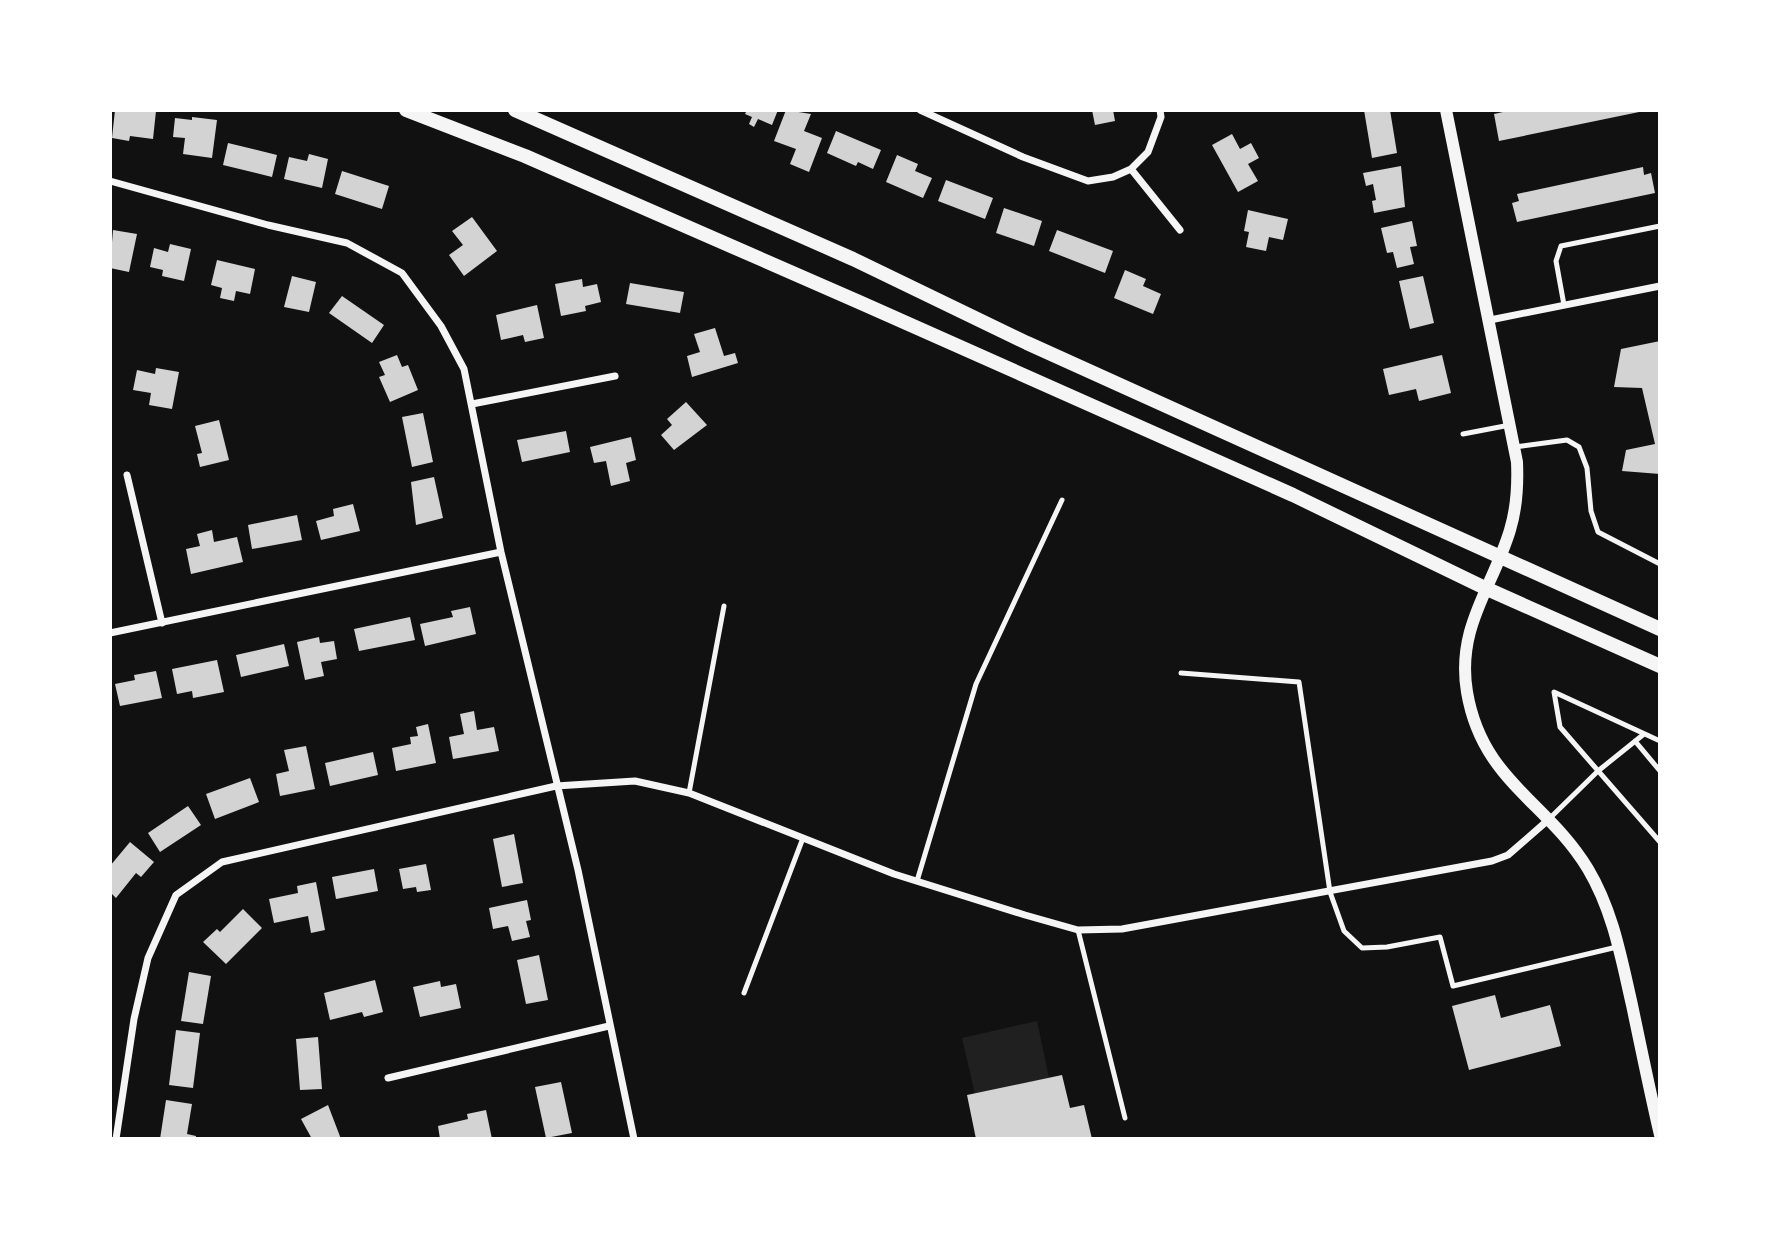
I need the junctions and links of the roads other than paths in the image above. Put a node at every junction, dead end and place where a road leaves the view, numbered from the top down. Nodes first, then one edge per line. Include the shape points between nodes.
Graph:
1 (406, 110) edge
2 (515, 110) edge
3 (920, 110) edge
4 (1160, 110) edge
5 (1446, 110) edge
6 (1131, 169) junction
7 (110, 181) edge
8 (1660, 226) edge
9 (1180, 230) dead end
10 (1660, 286) edge
11 (1564, 305) junction
12 (1490, 320) junction
13 (615, 376) dead end
14 (472, 404) junction
15 (1510, 425) junction
16 (1463, 434) dead end
17 (1515, 447) junction
18 (127, 475) dead end
19 (1062, 500) dead end
20 (502, 552) junction
21 (1500, 556) junction
22 (1660, 564) edge
23 (1485, 588) junction
24 (723, 606) dead end
25 (162, 623) junction
26 (1660, 629) edge
27 (110, 634) edge
28 (1660, 666) edge
29 (1181, 673) dead end
30 (1644, 734) junction
31 (1635, 741) junction
32 (1660, 741) edge
33 (1598, 771) junction
34 (1660, 771) edge
35 (556, 786) junction
36 (689, 793) junction
37 (1547, 821) junction
38 (803, 838) junction
39 (1660, 842) edge
40 (917, 881) junction
41 (1330, 892) junction
42 (1078, 930) junction
43 (1620, 947) junction
44 (744, 993) dead end
45 (609, 1026) junction
46 (388, 1078) dead end
47 (1125, 1118) dead end
48 (1660, 1135) edge
49 (116, 1139) edge
50 (634, 1139) edge

1 - 23 main road via 525,156 872,307 1293,495
2 - 21 main road via 853,259 1027,343
3 - 6 street via 1088,181
4 - 6 street via 1148,152
5 - 12 street
6 - 9 street
7 - 14 street via 347,243 402,273 442,326 464,369
8 - 11 lane via 1561,246 1556,261
10 - 11 street
11 - 12 street
12 - 15 street
13 - 14 street
14 - 20 street
15 - 16 lane
15 - 17 street
17 - 21 street via 1515,508
17 - 22 lane via 1567,440 1579,447 1598,532
18 - 25 street
19 - 40 lane via 976,684
20 - 25 street
20 - 35 street
21 - 23 street
21 - 26 main road
23 - 28 main road
23 - 37 street via 1467,642 1466,690 1472,713 1492,760
24 - 36 lane
25 - 27 street
29 - 41 lane via 1299,682
30 - 31 lane
30 - 32 lane
30 - 33 lane via 1554,692 1560,727
31 - 33 lane
31 - 34 lane
33 - 37 lane
33 - 39 lane
35 - 36 street via 635,781
35 - 45 street
35 - 49 street via 222,862 176,895 148,958
36 - 38 street
37 - 41 street via 1508,855 1492,861
37 - 43 street via 1588,869
38 - 40 street
38 - 44 lane
40 - 42 street
41 - 42 street via 1122,929
41 - 43 lane via 1344,931 1362,948 1440,937 1453,986
42 - 47 lane
43 - 48 street
45 - 46 street
45 - 50 street

